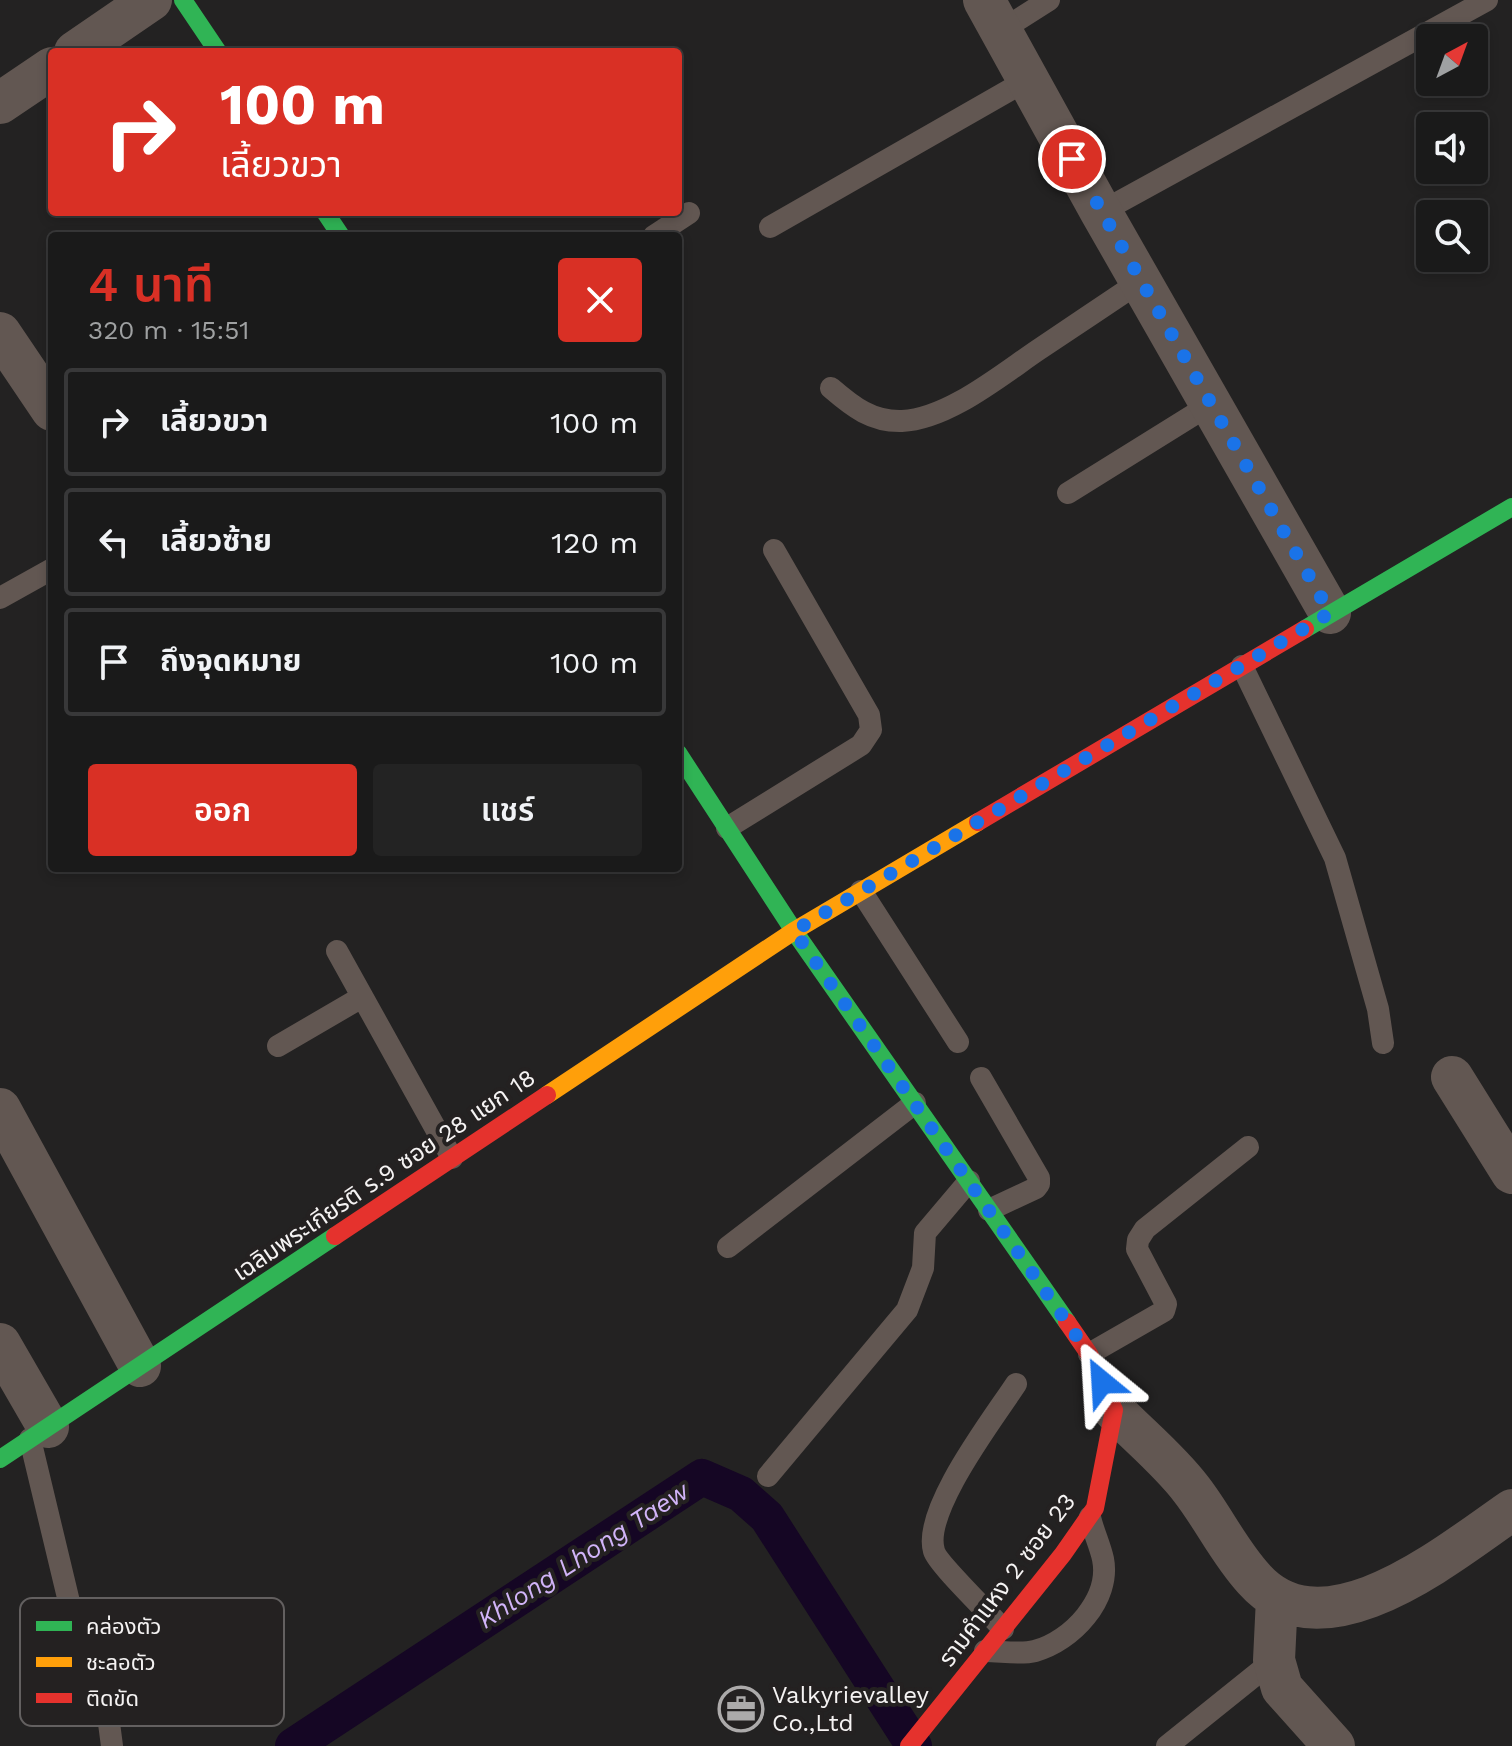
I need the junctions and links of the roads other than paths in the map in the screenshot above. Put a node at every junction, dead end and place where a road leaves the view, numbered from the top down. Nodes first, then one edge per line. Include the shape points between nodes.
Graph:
1 (151, 0) edge
2 (183, 0) edge
3 (1049, 0) edge
4 (1487, 0) edge
5 (993, 15) edge
6 (81, 48) edge
7 (215, 48) edge
8 (48, 71) edge
9 (1029, 79) junction
10 (0, 103) edge
11 (1101, 212) junction
12 (689, 213) dead end
13 (770, 227) dead end
14 (660, 232) edge
15 (1141, 281) junction
16 (0, 333) edge
17 (831, 388) dead end
18 (48, 404) edge
19 (1211, 404) junction
20 (1068, 493) dead end
21 (1512, 507) edge
22 (774, 550) dead end
23 (48, 571) edge
24 (0, 598) edge
25 (1330, 613) junction
26 (1242, 666) junction
27 (682, 759) edge
28 (727, 828) junction
29 (861, 891) junction
30 (794, 931) junction
31 (337, 951) dead end
32 (362, 997) junction
33 (958, 1042) dead end
34 (1383, 1043) dead end
35 (278, 1046) dead end
36 (1452, 1077) dead end
37 (981, 1078) dead end
38 (915, 1103) junction
39 (0, 1109) edge
40 (1248, 1147) dead end
41 (452, 1158) junction
42 (1512, 1173) edge
43 (969, 1181) junction
44 (989, 1210) junction
45 (728, 1247) dead end
46 (0, 1344) edge
47 (1089, 1354) junction
48 (140, 1366) junction
49 (1016, 1384) dead end
50 (1108, 1396) junction
51 (39, 1433) junction
52 (0, 1459) edge
53 (768, 1476) dead end
54 (1512, 1510) edge
55 (1090, 1516) junction
56 (72, 1598) edge
57 (1277, 1598) junction
58 (1003, 1629) junction
59 (984, 1651) junction
60 (1274, 1660) junction
61 (109, 1726) edge
62 (112, 1746) edge
63 (909, 1746) edge
64 (1167, 1746) edge
65 (1334, 1746) edge

1 - 6 street
2 - 7 street
3 - 5 lane
4 - 11 lane
5 - 9 street
8 - 10 street
9 - 11 street
9 - 13 lane
11 - 15 street
12 - 14 lane
15 - 17 lane via 941,410 904,421 874,418
15 - 19 street
16 - 18 street
19 - 20 lane
19 - 25 street
21 - 25 street, เฉลิมพระเกียรติ ร.9 ซอย 28 แยก 18
22 - 28 lane via 869,715 871,730 861,745
23 - 24 lane
25 - 26 street, เฉลิมพระเกียรติ ร.9 ซอย 28 แยก 18
26 - 29 street, เฉลิมพระเกียรติ ร.9 ซอย 28 แยก 18
26 - 34 lane via 1335,858
27 - 28 street
28 - 30 street
29 - 30 street, เฉลิมพระเกียรติ ร.9 ซอย 28 แยก 18
29 - 33 lane
30 - 38 street
30 - 41 street, เฉลิมพระเกียรติ ร.9 ซอย 28 แยก 18
31 - 32 lane
32 - 35 lane
32 - 41 lane
36 - 42 street
37 - 44 lane via 1039,1178 1036,1188
38 - 43 street
38 - 45 lane
39 - 48 street
40 - 47 lane via 1138,1240 1137,1249 1166,1304 1164,1311
41 - 48 street, เฉลิมพระเกียรติ ร.9 ซอย 28 แยก 18
43 - 44 street
43 - 53 lane via 925,1233 923,1268 907,1310
44 - 47 street
46 - 51 street
47 - 50 street
48 - 51 street, เฉลิมพระเกียรติ ร.9 ซอย 28 แยก 18
49 - 58 lane via 942,1501 931,1532 934,1554
50 - 55 street, รามคำแหง 2 ซอย 23
50 - 57 street via 1190,1487 1254,1580
51 - 52 street, เฉลิมพระเกียรติ ร.9 ซอย 28 แยก 18
51 - 56 lane
54 - 57 street via 1409,1580 1334,1608 1303,1607
55 - 58 street, รามคำแหง 2 ซอย 23
55 - 59 lane via 1103,1561 1099,1598 1080,1623 1054,1644 1032,1652
57 - 60 street
58 - 59 street, รามคำแหง 2 ซอย 23
59 - 63 street, รามคำแหง 2 ซอย 23
60 - 64 lane
60 - 65 street via 1282,1688
61 - 62 lane

